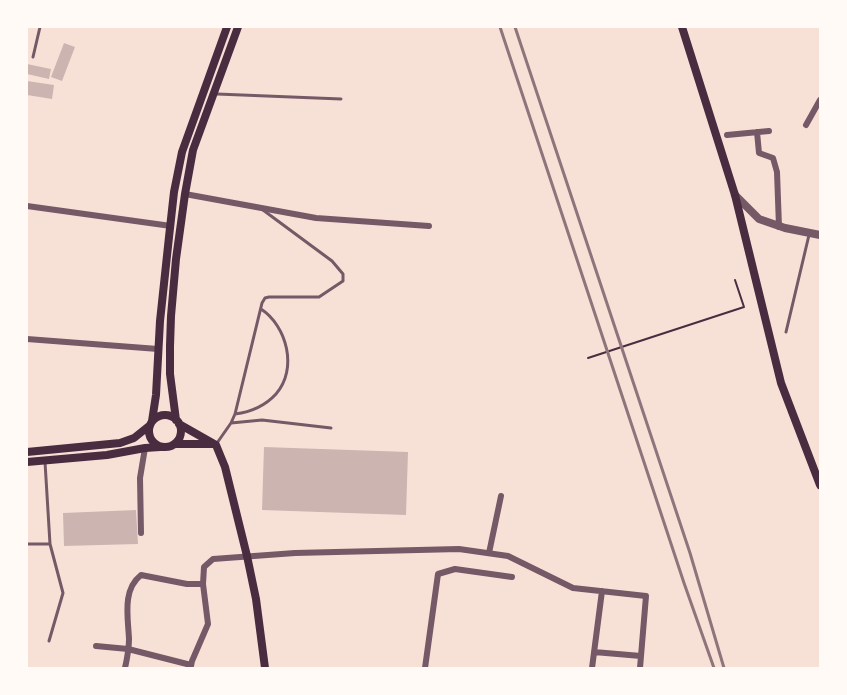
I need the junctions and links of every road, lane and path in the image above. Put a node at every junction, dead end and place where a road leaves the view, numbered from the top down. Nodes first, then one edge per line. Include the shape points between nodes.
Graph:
1 (40, 27) edge
2 (227, 27) edge
3 (238, 27) edge
4 (682, 27) edge
5 (33, 57) dead end
6 (214, 94) junction
7 (341, 99) dead end
8 (820, 100) edge
9 (806, 125) dead end
10 (769, 131) dead end
11 (757, 132) junction
12 (727, 135) dead end
13 (185, 194) junction
14 (735, 195) junction
15 (27, 206) edge
16 (260, 208) junction
17 (171, 226) junction
18 (429, 226) dead end
19 (779, 226) junction
20 (810, 233) junction
21 (820, 235) edge
22 (735, 280) dead end
23 (261, 309) junction
24 (786, 332) dead end
25 (27, 339) edge
26 (158, 349) junction
27 (588, 358) dead end
28 (235, 414) junction
29 (178, 422) junction
30 (231, 423) junction
31 (151, 424) junction
32 (331, 428) dead end
33 (175, 444) junction
34 (216, 445) junction
35 (160, 447) junction
36 (145, 448) junction
37 (27, 452) edge
38 (45, 461) junction
39 (27, 462) edge
40 (818, 475) edge
41 (820, 485) edge
42 (501, 496) dead end
43 (141, 533) dead end
44 (27, 544) edge
45 (50, 544) junction
46 (489, 553) junction
47 (247, 556) junction
48 (512, 578) dead end
49 (203, 584) junction
50 (602, 591) junction
51 (49, 641) dead end
52 (96, 646) dead end
53 (128, 650) junction
54 (594, 652) junction
55 (641, 656) junction
56 (191, 666) edge
57 (125, 668) edge
58 (265, 668) edge
59 (424, 668) edge
60 (592, 668) edge
61 (640, 668) edge

1 - 5 lane
2 - 17 main road via 182,152
3 - 6 main road
4 - 14 main road
6 - 7 lane
6 - 13 main road via 193,150
8 - 9 street
10 - 11 street
11 - 12 street
11 - 19 street via 759,153 773,158 777,172
13 - 16 street
13 - 29 main road via 170,346
14 - 19 street via 759,219
14 - 40 main road via 781,383
15 - 17 street
16 - 18 street via 316,218
16 - 23 lane via 332,261 343,274 343,281 319,297 269,297
17 - 26 main road
19 - 20 street
20 - 21 street
20 - 24 lane
22 - 27 path via 744,307
23 - 28 lane
23 - 28 lane via 269,314 284,338 288,350 286,373 282,386 264,405
25 - 26 street
26 - 31 main road
28 - 30 lane
29 - 31 main road via 161,416
29 - 33 main road via 181,435
29 - 34 main road
30 - 32 lane via 262,420
30 - 34 lane
31 - 35 main road via 149,436
31 - 37 main road via 134,438 120,443
33 - 34 main road
33 - 35 main road
34 - 47 main road
35 - 36 main road
36 - 38 main road
36 - 43 street via 140,478
38 - 39 main road
38 - 45 lane
40 - 41 main road
42 - 46 street
44 - 45 lane
45 - 51 lane via 63,593
46 - 47 street via 459,549
46 - 50 street via 508,556 573,588
47 - 49 street via 213,559 204,567
47 - 58 main road
48 - 59 street via 455,569 438,574
49 - 53 street via 141,575 136,579 128,594
49 - 56 street via 208,624
50 - 54 street
50 - 55 street via 646,596
52 - 53 street
53 - 56 street
53 - 57 street
54 - 55 street
54 - 60 street
55 - 61 street

